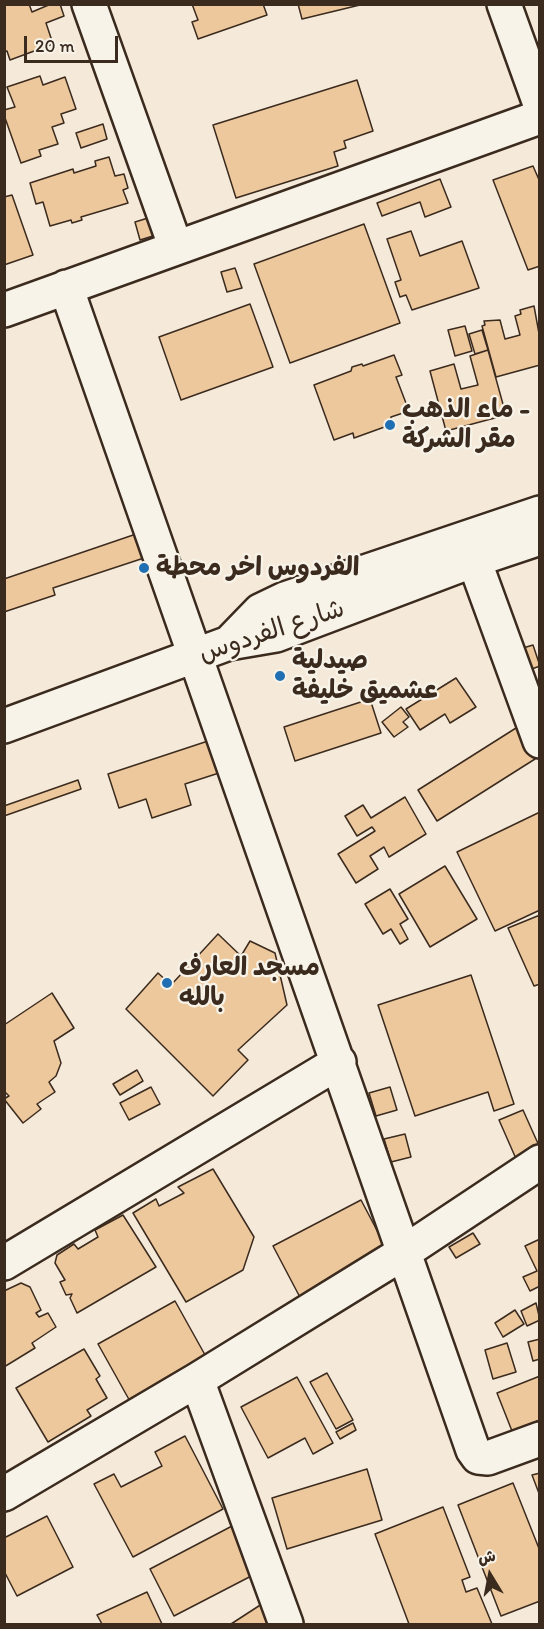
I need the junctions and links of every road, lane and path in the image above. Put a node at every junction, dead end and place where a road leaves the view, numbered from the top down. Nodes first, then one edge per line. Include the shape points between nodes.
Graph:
1 (89, 4) edge
2 (504, 4) edge
3 (540, 104) edge
4 (540, 117) edge
5 (176, 248) junction
6 (66, 287) junction
7 (4, 310) edge
8 (540, 499) edge
9 (540, 513) edge
10 (540, 538) edge
11 (474, 560) junction
12 (359, 574) junction
13 (229, 643) junction
14 (196, 656) junction
15 (4, 726) edge
16 (540, 741) edge
17 (339, 1062) junction
18 (540, 1162) edge
19 (403, 1253) junction
20 (4, 1263) edge
21 (197, 1380) junction
22 (540, 1439) edge
23 (4, 1494) edge
24 (286, 1624) edge

1 - 5 street
2 - 3 street
4 - 5 street
5 - 6 street
6 - 7 street
6 - 14 street
8 - 12 street via 410,547
9 - 12 street
10 - 11 street, شارع الفردوس
11 - 13 street, شارع الفردوس via 276,635
11 - 16 street
12 - 13 street via 260,611
13 - 14 street, شارع الفردوس
14 - 15 street, شارع الفردوس
14 - 17 street
17 - 19 street
17 - 20 street
18 - 19 street
19 - 21 street
19 - 22 street via 478,1457 488,1458
21 - 23 street
21 - 24 street

